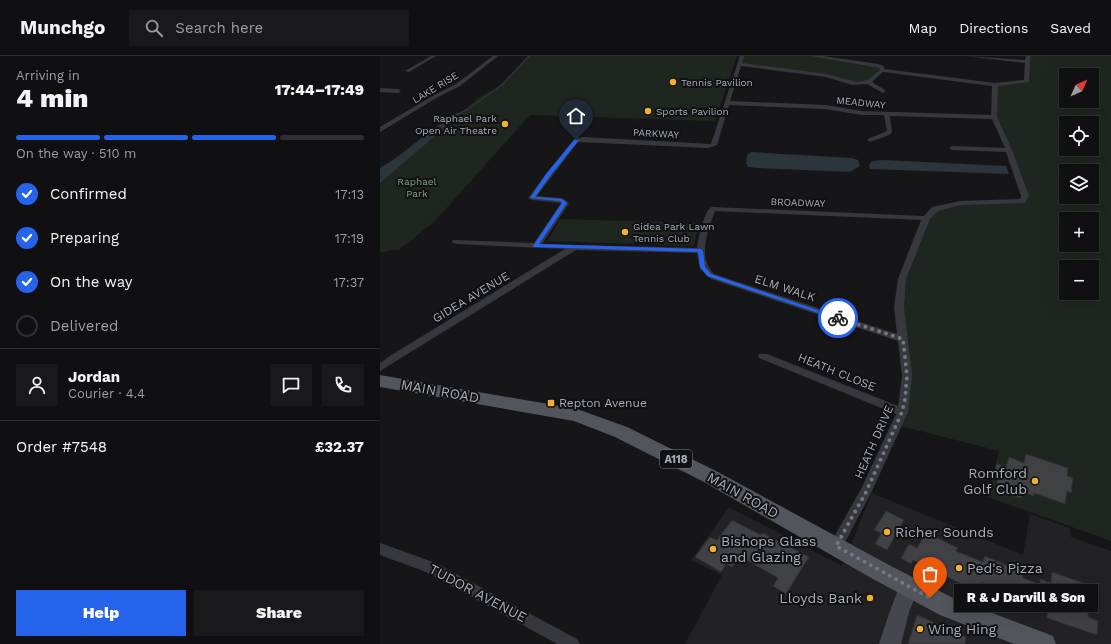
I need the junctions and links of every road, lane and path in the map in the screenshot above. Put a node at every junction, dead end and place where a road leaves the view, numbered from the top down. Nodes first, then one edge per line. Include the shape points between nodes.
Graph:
1 (434, 56) edge
2 (496, 56) edge
3 (742, 56) edge
4 (816, 56) edge
5 (967, 56) edge
6 (1027, 59) edge
7 (739, 64) junction
8 (882, 70) junction
9 (407, 71) dead end
10 (868, 82) junction
11 (995, 85) junction
12 (380, 90) edge
13 (398, 91) dead end
14 (883, 91) dead end
15 (727, 103) junction
16 (887, 114) junction
17 (994, 117) junction
18 (380, 130) edge
19 (870, 140) dead end
20 (952, 148) dead end
21 (1009, 150) junction
22 (926, 218) junction
23 (456, 242) dead end
24 (536, 246) junction
25 (576, 247) junction
26 (701, 251) junction
27 (903, 339) junction
28 (763, 356) dead end
29 (380, 368) edge
30 (380, 380) edge
31 (902, 412) junction
32 (836, 546) junction
33 (380, 549) edge
34 (908, 587) junction
35 (572, 644) edge
36 (890, 644) edge
37 (1044, 644) edge

1 - 9 street
2 - 18 street, LAKE RISE via 458,85
3 - 7 street, PARKWAY
4 - 8 street via 878,65
5 - 6 street
6 - 11 street via 1027,81
7 - 10 street via 826,76 844,82
7 - 15 street, PARKWAY
8 - 10 street
8 - 11 street
10 - 14 street
11 - 17 street
12 - 13 street
15 - 16 street, MEADWAY via 825,107
15 - 24 street, PARKWAY via 715,144 711,146 576,140 532,198 562,200 565,203
16 - 17 street, MEADWAY
16 - 19 street via 890,131
17 - 21 street
20 - 21 street
21 - 22 street via 1025,196 1022,201 960,203 936,209
22 - 26 street, BROADWAY via 712,209
22 - 27 street, HEATH DRIVE via 902,279 899,307
23 - 24 street
24 - 25 street
25 - 26 street
25 - 29 street, GIDEA AVENUE
26 - 27 street, ELM WALK via 703,267 709,275
27 - 31 street, HEATH DRIVE via 907,376
28 - 31 street, HEATH CLOSE
30 - 32 main road, MAIN ROAD / A118 via 577,416 622,432 711,477
31 - 32 street, HEATH DRIVE via 866,492
32 - 34 main road, MAIN ROAD / A118
33 - 35 street, TUDOR AVENUE via 431,567
34 - 36 street
34 - 37 main road, MAIN ROAD / A118 via 948,607

